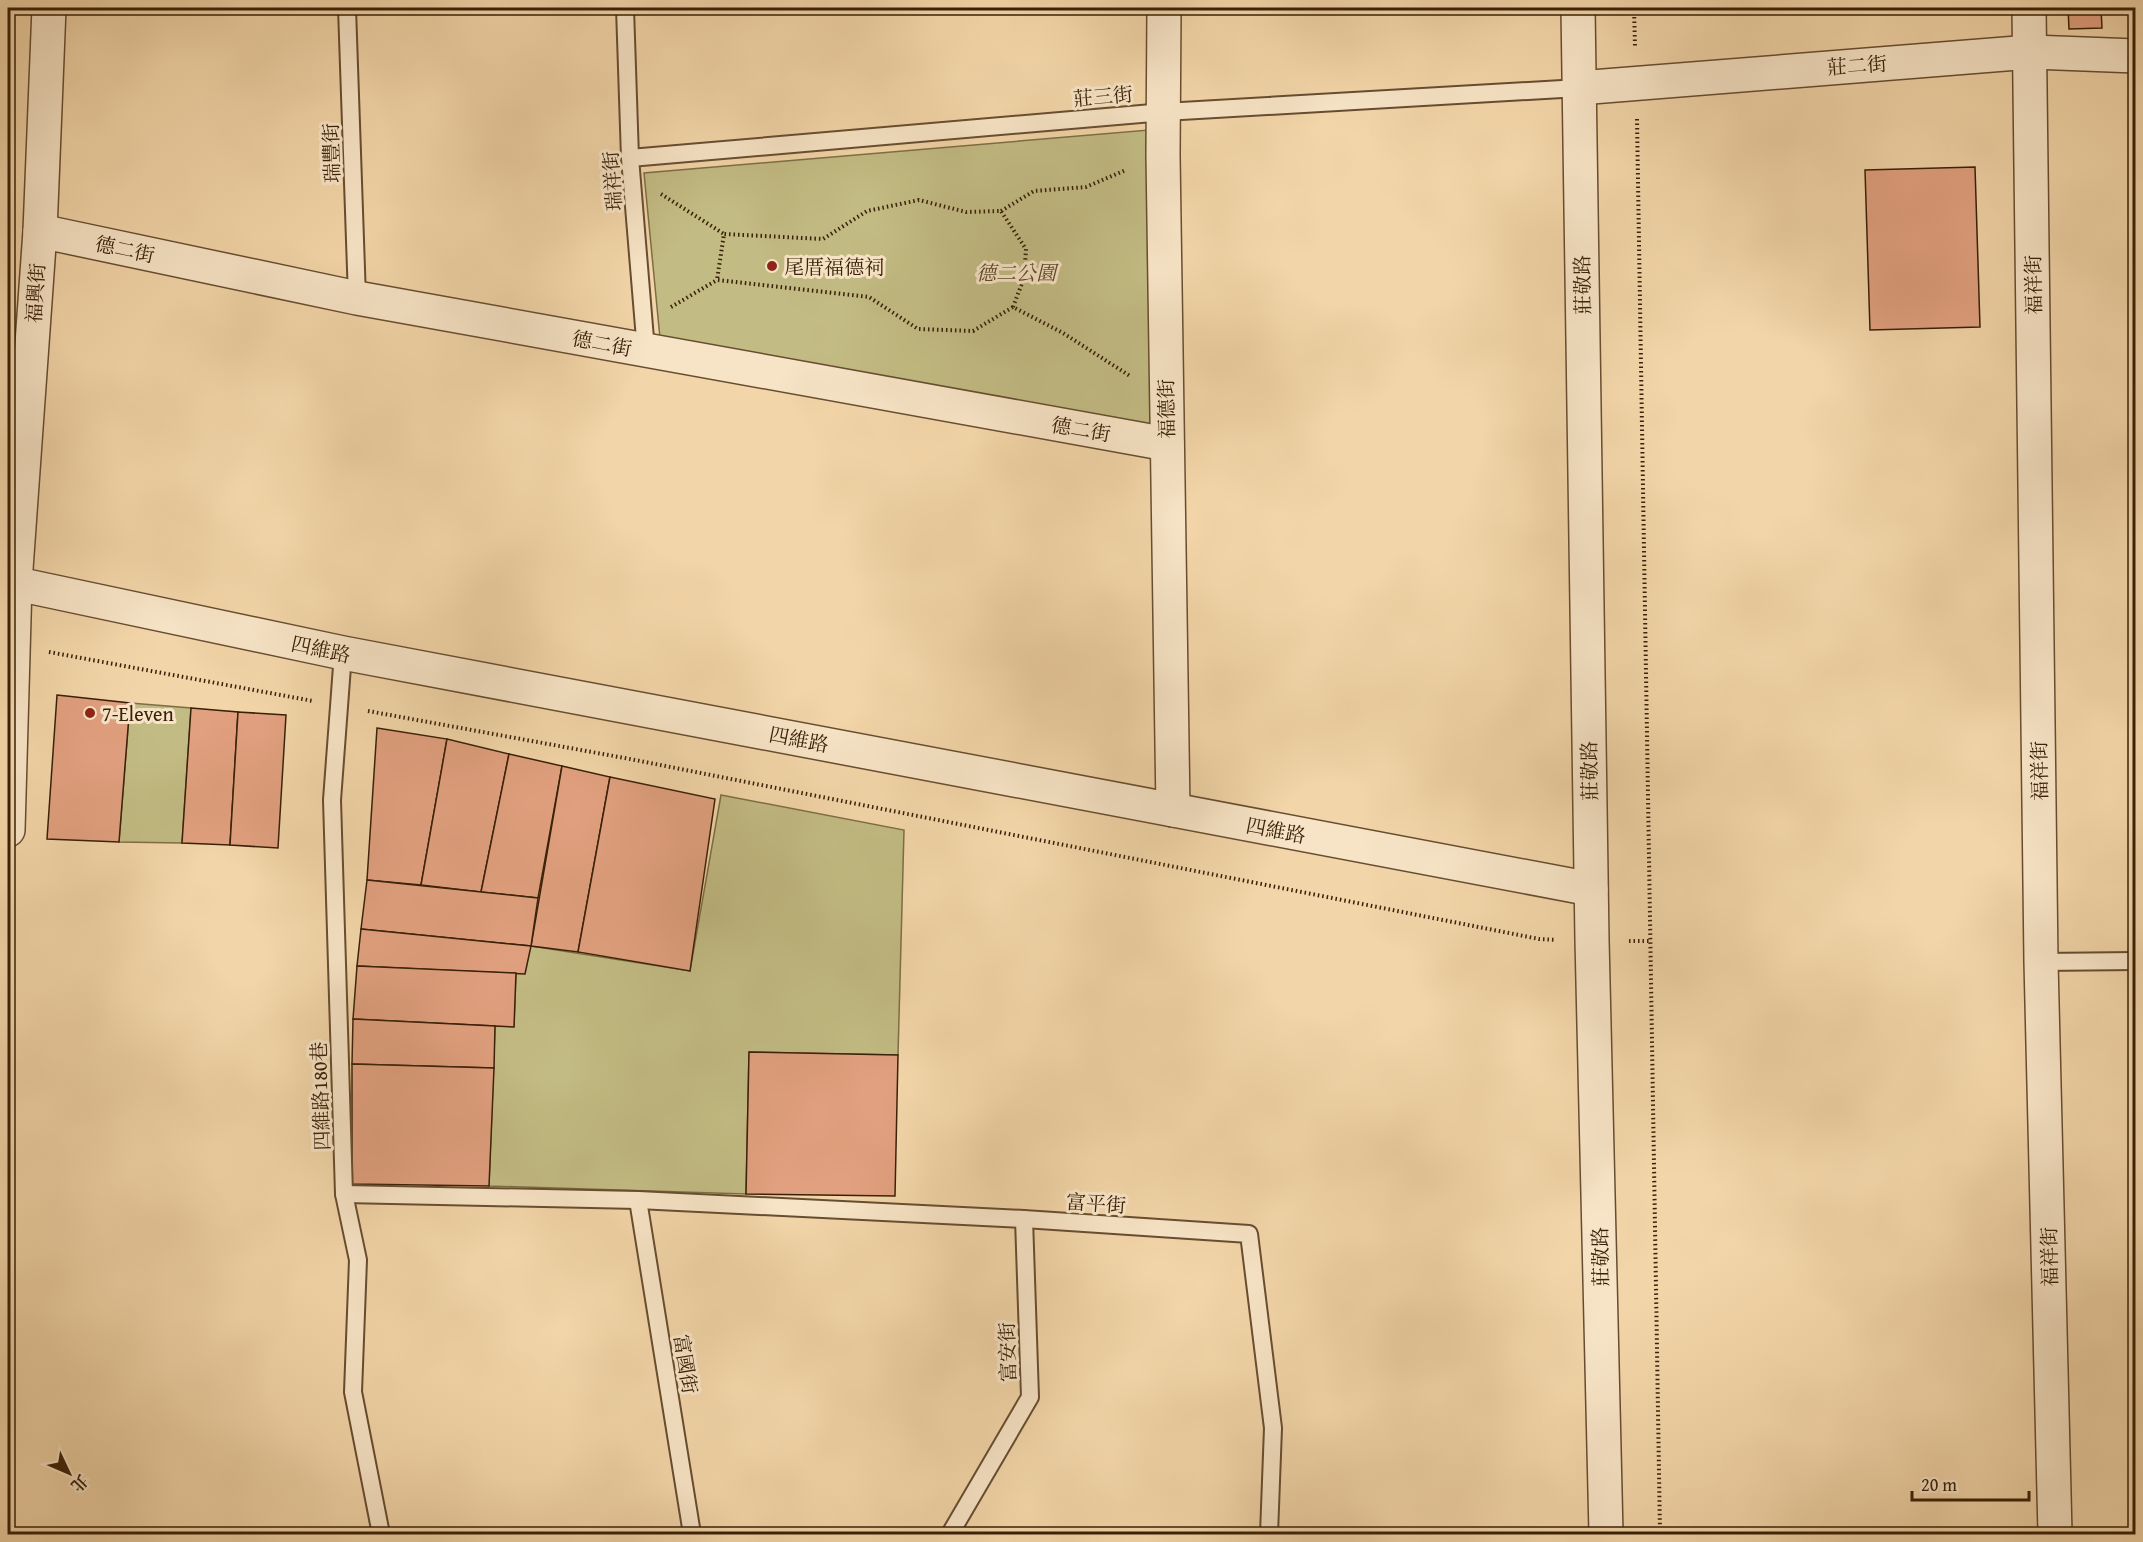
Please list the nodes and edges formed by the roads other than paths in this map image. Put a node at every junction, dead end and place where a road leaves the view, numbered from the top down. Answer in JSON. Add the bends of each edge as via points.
{"nodes":[{"id":1,"x":49,"y":8,"type":"edge"},
{"id":2,"x":347,"y":8,"type":"edge"},
{"id":3,"x":625,"y":8,"type":"edge"},
{"id":4,"x":1164,"y":8,"type":"edge"},
{"id":5,"x":1578,"y":8,"type":"edge"},
{"id":6,"x":2029,"y":8,"type":"edge"},
{"id":7,"x":2030,"y":52,"type":"junction"},
{"id":8,"x":2136,"y":56,"type":"edge"},
{"id":9,"x":1579,"y":88,"type":"junction"},
{"id":10,"x":1164,"y":112,"type":"junction"},
{"id":11,"x":630,"y":158,"type":"junction"},
{"id":12,"x":40,"y":231,"type":"junction"},
{"id":13,"x":357,"y":298,"type":"junction"},
{"id":14,"x":645,"y":337,"type":"junction"},
{"id":15,"x":1167,"y":444,"type":"junction"},
{"id":16,"x":11,"y":582,"type":"edge"},
{"id":17,"x":343,"y":653,"type":"junction"},
{"id":18,"x":1173,"y":810,"type":"junction"},
{"id":19,"x":8,"y":830,"type":"edge"},
{"id":20,"x":1591,"y":889,"type":"junction"},
{"id":21,"x":2136,"y":961,"type":"edge"},
{"id":22,"x":2041,"y":962,"type":"junction"},
{"id":23,"x":344,"y":1194,"type":"junction"},
{"id":24,"x":638,"y":1200,"type":"junction"},
{"id":25,"x":1024,"y":1219,"type":"junction"},
{"id":26,"x":381,"y":1534,"type":"edge"},
{"id":27,"x":692,"y":1534,"type":"edge"},
{"id":28,"x":950,"y":1534,"type":"edge"},
{"id":29,"x":1269,"y":1534,"type":"edge"},
{"id":30,"x":1606,"y":1534,"type":"edge"},
{"id":31,"x":2055,"y":1534,"type":"edge"}],
"edges":[{"from":1,"to":12,"type":"street","name":"福興街"},
{"from":2,"to":13,"type":"lane","name":"瑞豐街"},
{"from":3,"to":11,"type":"lane","name":"瑞祥街"},
{"from":4,"to":10,"type":"street","name":"福德街"},
{"from":5,"to":9,"type":"street","name":"莊敬路"},
{"from":6,"to":7,"type":"street","name":"福祥街"},
{"from":7,"to":8,"type":"street","name":"莊二街"},
{"from":7,"to":9,"type":"street","name":"莊二街"},
{"from":7,"to":22,"type":"street","name":"福祥街"},
{"from":9,"to":10,"type":"lane","name":"莊三街"},
{"from":9,"to":20,"type":"street","name":"莊敬路"},
{"from":10,"to":11,"type":"lane","name":"莊三街"},
{"from":10,"to":15,"type":"street","name":"福德街"},
{"from":11,"to":14,"type":"lane","name":"瑞祥街"},
{"from":12,"to":13,"type":"street","name":"德二街"},
{"from":12,"to":16,"type":"street","name":"福興街"},
{"from":13,"to":14,"type":"street","name":"德二街"},
{"from":14,"to":15,"type":"street","name":"德二街"},
{"from":15,"to":18,"type":"street","name":"福德街"},
{"from":16,"to":17,"type":"street","name":"四維路"},
{"from":16,"to":19,"type":"street","name":"福興街"},
{"from":17,"to":18,"type":"street","name":"四維路"},
{"from":17,"to":23,"type":"lane","name":"四維路180巷","via":[[332,800]]},
{"from":18,"to":20,"type":"street","name":"四維路"},
{"from":20,"to":30,"type":"street","name":"莊敬路"},
{"from":21,"to":22,"type":"lane"},
{"from":22,"to":31,"type":"street","name":"福祥街"},
{"from":23,"to":24,"type":"lane","name":"富平街"},
{"from":23,"to":26,"type":"lane","name":"四維路180巷","via":[[358,1260],[353,1392]]},
{"from":24,"to":25,"type":"lane","name":"富平街"},
{"from":24,"to":27,"type":"lane","name":"富國街"},
{"from":25,"to":28,"type":"lane","name":"富安街","via":[[1030,1397]]},
{"from":25,"to":29,"type":"lane","name":"富平街","via":[[1249,1234],[1273,1428]]}]}
